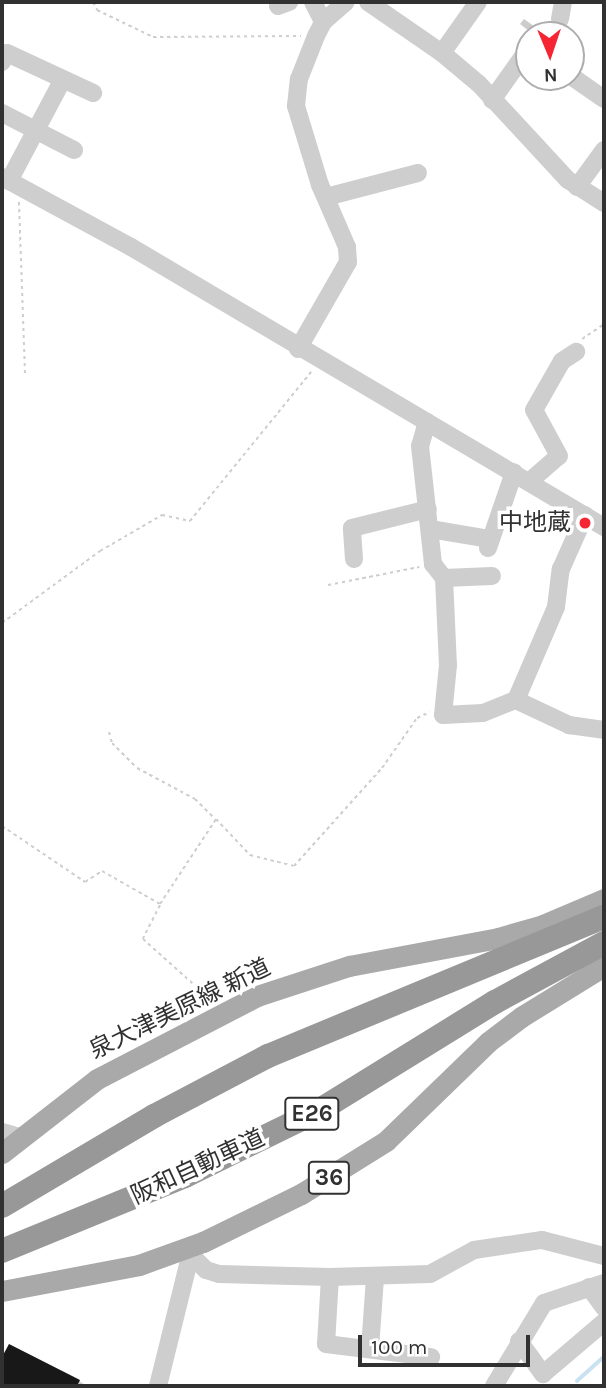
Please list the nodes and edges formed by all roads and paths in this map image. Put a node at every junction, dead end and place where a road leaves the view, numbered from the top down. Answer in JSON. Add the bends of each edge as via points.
{"nodes":[{"id":1,"x":93,"y":2,"type":"edge"},
{"id":2,"x":313,"y":2,"type":"edge"},
{"id":3,"x":346,"y":2,"type":"edge"},
{"id":4,"x":368,"y":2,"type":"edge"},
{"id":5,"x":478,"y":2,"type":"edge"},
{"id":6,"x":320,"y":29,"type":"junction"},
{"id":7,"x":442,"y":53,"type":"junction"},
{"id":8,"x":2,"y":62,"type":"edge"},
{"id":9,"x":515,"y":68,"type":"edge"},
{"id":10,"x":63,"y":79,"type":"junction"},
{"id":11,"x":585,"y":86,"type":"edge"},
{"id":12,"x":93,"y":93,"type":"dead end"},
{"id":13,"x":604,"y":99,"type":"edge"},
{"id":14,"x":492,"y":100,"type":"junction"},
{"id":15,"x":2,"y":113,"type":"edge"},
{"id":16,"x":36,"y":130,"type":"junction"},
{"id":17,"x":74,"y":149,"type":"dead end"},
{"id":18,"x":604,"y":150,"type":"edge"},
{"id":19,"x":418,"y":173,"type":"dead end"},
{"id":20,"x":11,"y":181,"type":"edge"},
{"id":21,"x":579,"y":189,"type":"junction"},
{"id":22,"x":326,"y":197,"type":"junction"},
{"id":23,"x":604,"y":203,"type":"edge"},
{"id":24,"x":298,"y":349,"type":"junction"},
{"id":25,"x":576,"y":352,"type":"dead end"},
{"id":26,"x":320,"y":362,"type":"junction"},
{"id":27,"x":25,"y":376,"type":"dead end"},
{"id":28,"x":427,"y":422,"type":"junction"},
{"id":29,"x":522,"y":477,"type":"junction"},
{"id":30,"x":428,"y":509,"type":"junction"},
{"id":31,"x":598,"y":520,"type":"edge"},
{"id":32,"x":430,"y":529,"type":"junction"},
{"id":33,"x":354,"y":559,"type":"dead end"},
{"id":34,"x":439,"y":571,"type":"junction"},
{"id":35,"x":492,"y":576,"type":"dead end"},
{"id":36,"x":328,"y":585,"type":"dead end"},
{"id":37,"x":2,"y":624,"type":"edge"},
{"id":38,"x":516,"y":700,"type":"junction"},
{"id":39,"x":443,"y":715,"type":"junction"},
{"id":40,"x":604,"y":730,"type":"edge"},
{"id":41,"x":108,"y":732,"type":"dead end"},
{"id":42,"x":216,"y":820,"type":"junction"},
{"id":43,"x":2,"y":826,"type":"edge"},
{"id":44,"x":604,"y":899,"type":"edge"},
{"id":45,"x":160,"y":904,"type":"junction"},
{"id":46,"x":604,"y":917,"type":"edge"},
{"id":47,"x":604,"y":943,"type":"edge"},
{"id":48,"x":604,"y":966,"type":"edge"},
{"id":49,"x":219,"y":1014,"type":"junction"},
{"id":50,"x":10,"y":1134,"type":"edge"},
{"id":51,"x":2,"y":1153,"type":"edge"},
{"id":52,"x":2,"y":1206,"type":"edge"},
{"id":53,"x":2,"y":1251,"type":"edge"},
{"id":54,"x":188,"y":1253,"type":"junction"},
{"id":55,"x":604,"y":1256,"type":"edge"},
{"id":56,"x":330,"y":1277,"type":"junction"},
{"id":57,"x":375,"y":1278,"type":"junction"},
{"id":58,"x":596,"y":1285,"type":"edge"},
{"id":59,"x":2,"y":1291,"type":"edge"},
{"id":60,"x":604,"y":1308,"type":"edge"},
{"id":61,"x":604,"y":1322,"type":"edge"},
{"id":62,"x":519,"y":1341,"type":"junction"},
{"id":63,"x":370,"y":1349,"type":"junction"},
{"id":64,"x":431,"y":1357,"type":"dead end"},
{"id":65,"x":158,"y":1386,"type":"edge"},
{"id":66,"x":494,"y":1386,"type":"edge"}],
"edges":[{"from":1,"to":6,"type":"path","via":[[97,10],[153,37]]},
{"from":2,"to":6,"type":"street"},
{"from":3,"to":6,"type":"street"},
{"from":4,"to":7,"type":"street"},
{"from":5,"to":7,"type":"street"},
{"from":6,"to":22,"type":"street","via":[[299,79],[296,106]]},
{"from":7,"to":14,"type":"street"},
{"from":8,"to":10,"type":"street","via":[[6,53]]},
{"from":9,"to":14,"type":"street"},
{"from":10,"to":12,"type":"street"},
{"from":10,"to":16,"type":"street"},
{"from":11,"to":13,"type":"street"},
{"from":14,"to":21,"type":"street"},
{"from":15,"to":16,"type":"street"},
{"from":16,"to":17,"type":"street"},
{"from":16,"to":20,"type":"street"},
{"from":18,"to":21,"type":"street"},
{"from":19,"to":22,"type":"street"},
{"from":20,"to":24,"type":"street"},
{"from":20,"to":27,"type":"path","via":[[18,210]]},
{"from":21,"to":23,"type":"street"},
{"from":22,"to":24,"type":"street","via":[[347,247],[348,262]]},
{"from":24,"to":26,"type":"street"},
{"from":25,"to":29,"type":"street","via":[[562,361],[534,410],[559,456]]},
{"from":26,"to":28,"type":"street"},
{"from":26,"to":37,"type":"path","via":[[190,521],[162,514],[100,551]]},
{"from":28,"to":29,"type":"street"},
{"from":28,"to":30,"type":"street","via":[[420,446]]},
{"from":29,"to":31,"type":"street"},
{"from":29,"to":32,"type":"street","via":[[489,543]]},
{"from":30,"to":32,"type":"street"},
{"from":30,"to":33,"type":"street","via":[[352,527]]},
{"from":31,"to":38,"type":"street","via":[[561,569],[556,607]]},
{"from":32,"to":34,"type":"street"},
{"from":34,"to":35,"type":"street"},
{"from":34,"to":36,"type":"path"},
{"from":34,"to":39,"type":"street","via":[[448,665]]},
{"from":38,"to":39,"type":"street","via":[[483,713]]},
{"from":38,"to":40,"type":"street","via":[[569,725]]},
{"from":39,"to":42,"type":"path","via":[[428,712],[417,718],[382,768],[294,866],[250,855]]},
{"from":41,"to":42,"type":"path","via":[[112,743],[137,768],[195,799]]},
{"from":42,"to":45,"type":"path"},
{"from":43,"to":45,"type":"path","via":[[85,882],[102,871]]},
{"from":44,"to":49,"type":"main road","name":"泉大津美原線 新道","via":[[498,938],[390,956],[310,977]]},
{"from":45,"to":49,"type":"path","via":[[144,939],[207,994]]},
{"from":46,"to":52,"type":"highway","via":[[268,1056],[154,1116]]},
{"from":47,"to":53,"type":"highway","name":"阪和自動車道","number":"E26","via":[[495,1002],[320,1110],[185,1176]]},
{"from":48,"to":54,"type":"main road","number":"36","via":[[571,983],[488,1042],[417,1114],[343,1171]]},
{"from":49,"to":50,"type":"main road","name":"泉大津美原線 新道","via":[[97,1079]]},
{"from":50,"to":51,"type":"main road","name":"泉大津美原線 新道"},
{"from":54,"to":56,"type":"street","via":[[219,1274]]},
{"from":54,"to":59,"type":"main road","number":"36"},
{"from":54,"to":65,"type":"street"},
{"from":55,"to":57,"type":"street","via":[[542,1240],[474,1250],[430,1274]]},
{"from":56,"to":57,"type":"street"},
{"from":56,"to":63,"type":"street","via":[[326,1344]]},
{"from":57,"to":63,"type":"street"},
{"from":58,"to":60,"type":"street"},
{"from":58,"to":62,"type":"street","via":[[544,1303]]},
{"from":61,"to":62,"type":"street","via":[[543,1374]]},
{"from":62,"to":66,"type":"street"},
{"from":63,"to":64,"type":"street"}]}
